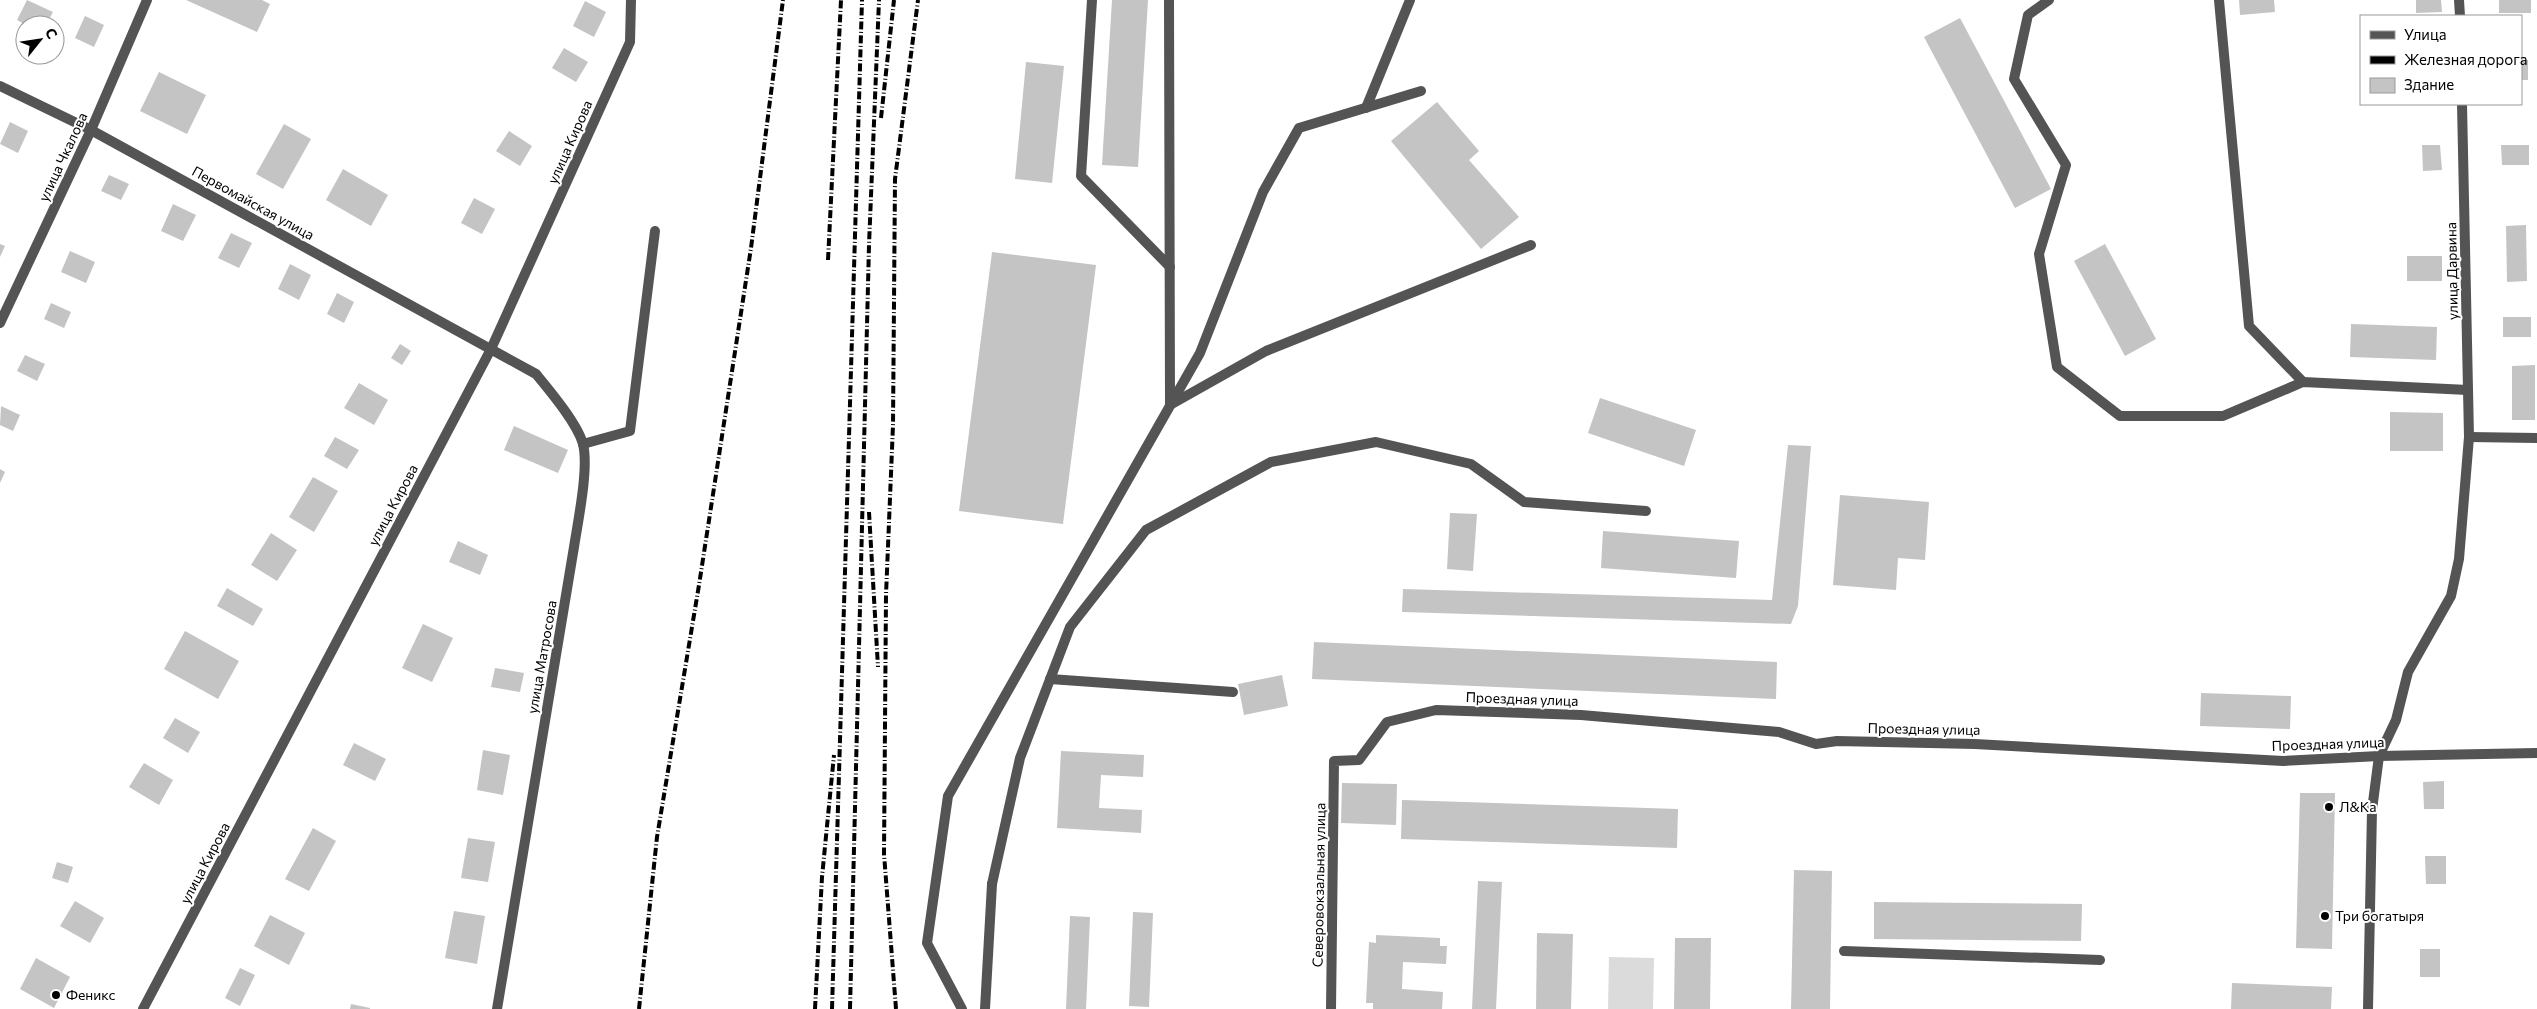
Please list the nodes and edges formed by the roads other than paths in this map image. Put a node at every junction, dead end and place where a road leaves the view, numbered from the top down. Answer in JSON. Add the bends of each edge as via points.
{"nodes":[{"id":1,"x":148,"y":0,"type":"edge"},
{"id":2,"x":631,"y":0,"type":"edge"},
{"id":3,"x":1092,"y":0,"type":"edge"},
{"id":4,"x":1169,"y":0,"type":"edge"},
{"id":5,"x":1410,"y":0,"type":"edge"},
{"id":6,"x":2049,"y":0,"type":"edge"},
{"id":7,"x":2219,"y":0,"type":"edge"},
{"id":8,"x":2460,"y":0,"type":"edge"},
{"id":9,"x":2460,"y":15,"type":"edge"},
{"id":10,"x":0,"y":86,"type":"edge"},
{"id":11,"x":1421,"y":91,"type":"dead end"},
{"id":12,"x":2462,"y":105,"type":"edge"},
{"id":13,"x":1366,"y":108,"type":"junction"},
{"id":14,"x":92,"y":130,"type":"junction"},
{"id":15,"x":655,"y":231,"type":"dead end"},
{"id":16,"x":1530,"y":245,"type":"dead end"},
{"id":17,"x":1170,"y":267,"type":"junction"},
{"id":18,"x":0,"y":323,"type":"edge"},
{"id":19,"x":491,"y":348,"type":"junction"},
{"id":20,"x":2303,"y":382,"type":"junction"},
{"id":21,"x":2468,"y":390,"type":"junction"},
{"id":22,"x":1170,"y":406,"type":"junction"},
{"id":23,"x":2469,"y":437,"type":"junction"},
{"id":24,"x":2537,"y":438,"type":"edge"},
{"id":25,"x":583,"y":444,"type":"junction"},
{"id":26,"x":1646,"y":510,"type":"dead end"},
{"id":27,"x":1050,"y":679,"type":"junction"},
{"id":28,"x":1233,"y":692,"type":"dead end"},
{"id":29,"x":2537,"y":753,"type":"edge"},
{"id":30,"x":2379,"y":756,"type":"junction"},
{"id":31,"x":1334,"y":761,"type":"joint"},
{"id":32,"x":1844,"y":951,"type":"dead end"},
{"id":33,"x":2100,"y":960,"type":"dead end"},
{"id":34,"x":143,"y":1009,"type":"edge"},
{"id":35,"x":497,"y":1009,"type":"edge"},
{"id":36,"x":962,"y":1009,"type":"edge"},
{"id":37,"x":984,"y":1009,"type":"edge"},
{"id":38,"x":1331,"y":1009,"type":"edge"},
{"id":39,"x":2368,"y":1009,"type":"edge"}],
"edges":[{"from":1,"to":14,"type":"street","name":"улица Чкалова"},
{"from":2,"to":19,"type":"street","name":"улица Кирова","via":[[630,42]]},
{"from":3,"to":17,"type":"street","via":[[1081,176]]},
{"from":4,"to":17,"type":"street"},
{"from":5,"to":13,"type":"street"},
{"from":6,"to":20,"type":"street","via":[[2028,15],[2014,79],[2066,165],[2038,254],[2057,367],[2120,416],[2223,416]]},
{"from":7,"to":20,"type":"street","via":[[2249,326]]},
{"from":8,"to":9,"type":"street"},
{"from":10,"to":14,"type":"street","name":"Первомайская улица"},
{"from":11,"to":13,"type":"street"},
{"from":12,"to":21,"type":"street","name":"улица Дарвина"},
{"from":13,"to":22,"type":"street","via":[[1299,128],[1263,192],[1200,354]]},
{"from":14,"to":18,"type":"street","name":"улица Чкалова"},
{"from":14,"to":19,"type":"street","name":"Первомайская улица"},
{"from":15,"to":25,"type":"street","via":[[630,431]]},
{"from":16,"to":22,"type":"street","via":[[1266,351]]},
{"from":17,"to":22,"type":"street"},
{"from":19,"to":25,"type":"street","name":"улица Матросова","via":[[536,374],[562,406]]},
{"from":19,"to":34,"type":"street","name":"улица Кирова"},
{"from":20,"to":21,"type":"street"},
{"from":21,"to":23,"type":"street","name":"улица Дарвина"},
{"from":22,"to":36,"type":"street","via":[[948,796],[927,943]]},
{"from":23,"to":24,"type":"street"},
{"from":23,"to":30,"type":"street","name":"улица Дарвина","via":[[2459,559],[2451,596],[2408,672],[2396,720]]},
{"from":25,"to":35,"type":"street","name":"улица Матросова","via":[[583,483],[574,547]]},
{"from":26,"to":27,"type":"street","via":[[1524,502],[1471,464],[1376,442],[1271,462],[1146,530],[1070,627]]},
{"from":27,"to":28,"type":"street"},
{"from":27,"to":37,"type":"street","via":[[1020,758],[992,884]]},
{"from":29,"to":30,"type":"street","name":"Проездная улица"},
{"from":30,"to":31,"type":"street","name":"Проездная улица","via":[[2283,762],[1975,744],[1837,741],[1816,744],[1780,732],[1581,715],[1436,710],[1387,722],[1360,760]]},
{"from":30,"to":39,"type":"street","name":"улица Дарвина","via":[[2372,810]]},
{"from":31,"to":38,"type":"street","name":"Северовокзальная улица"},
{"from":32,"to":33,"type":"street"}]}
